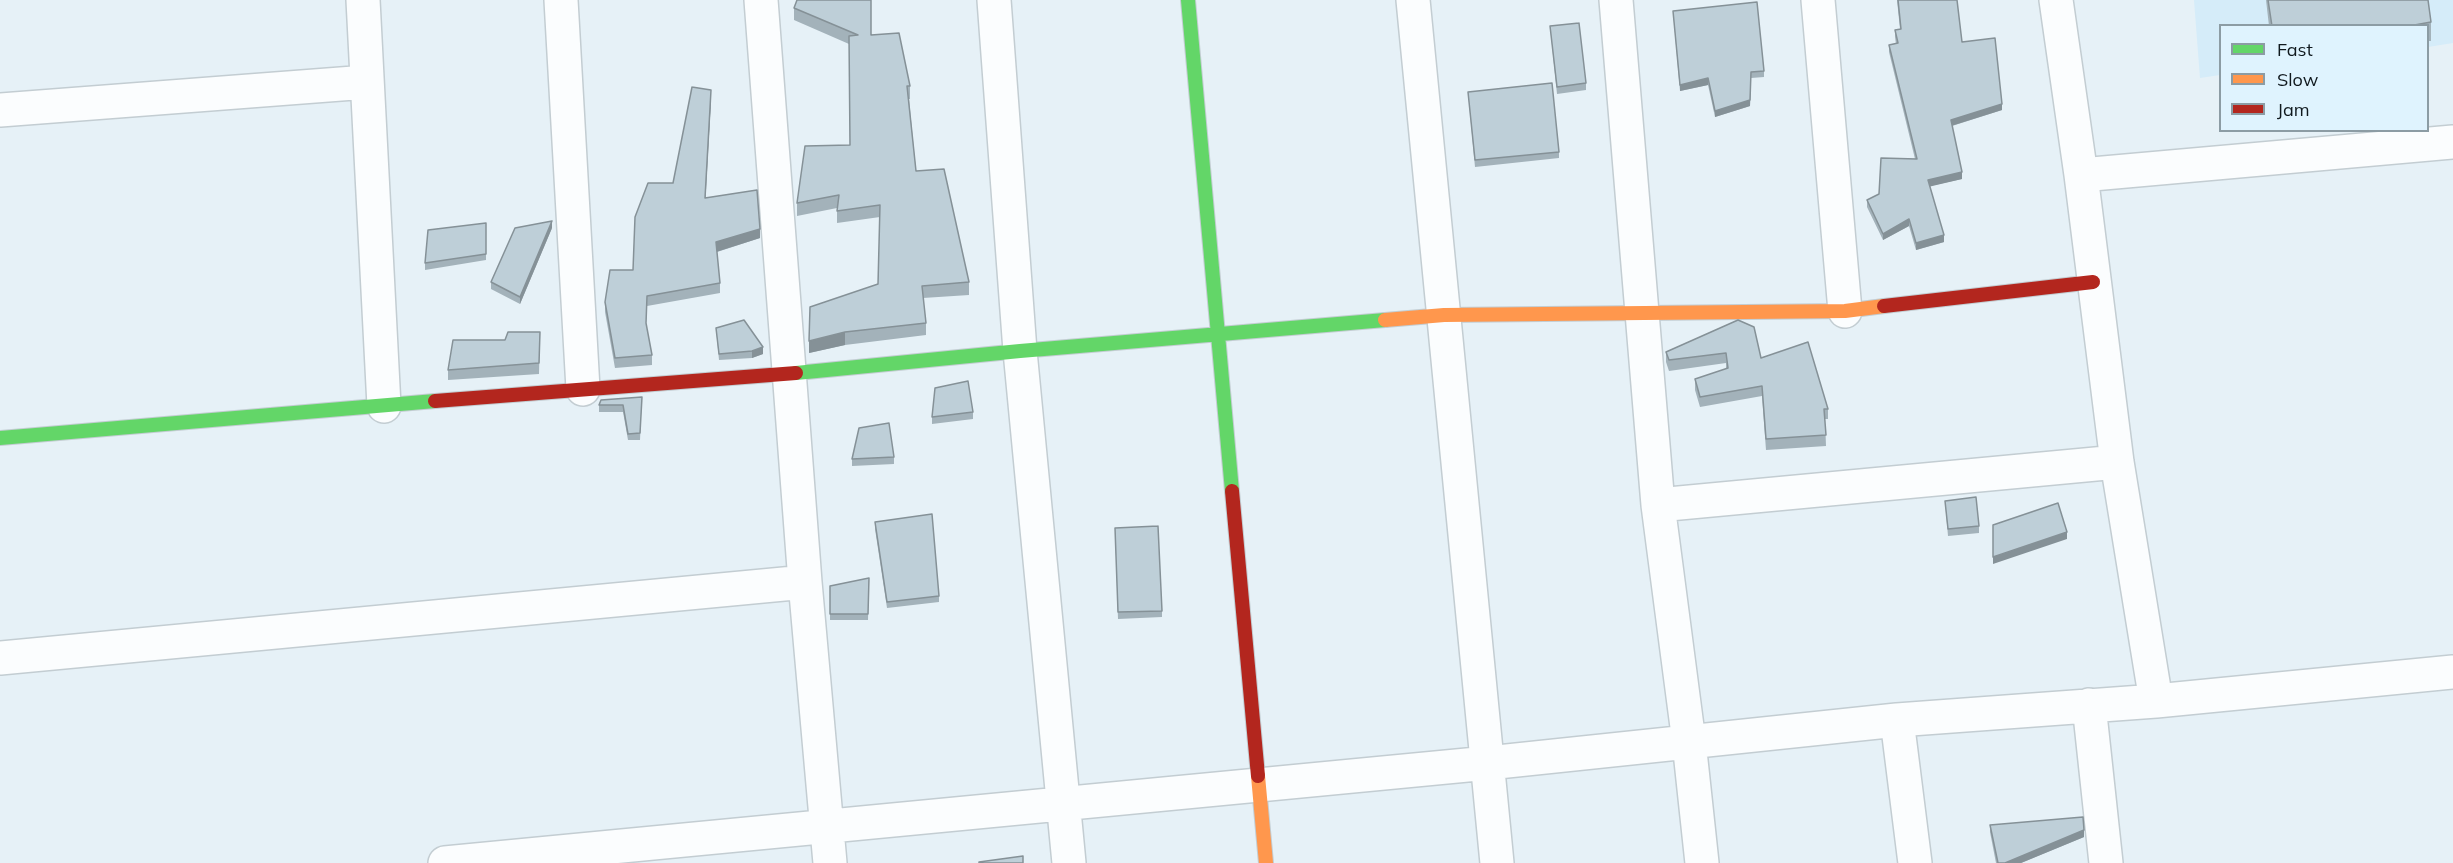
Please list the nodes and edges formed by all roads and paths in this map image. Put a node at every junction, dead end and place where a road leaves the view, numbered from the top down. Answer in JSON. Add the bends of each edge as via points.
{"nodes":[{"id":1,"x":363,"y":0,"type":"edge"},
{"id":2,"x":561,"y":0,"type":"edge"},
{"id":3,"x":761,"y":0,"type":"edge"},
{"id":4,"x":994,"y":0,"type":"edge"},
{"id":5,"x":1188,"y":0,"type":"edge"},
{"id":6,"x":1413,"y":0,"type":"edge"},
{"id":7,"x":1616,"y":0,"type":"edge"},
{"id":8,"x":1818,"y":0,"type":"edge"},
{"id":9,"x":2056,"y":0,"type":"edge"},
{"id":10,"x":367,"y":82,"type":"junction"},
{"id":11,"x":0,"y":110,"type":"edge"},
{"id":12,"x":2453,"y":142,"type":"edge"},
{"id":13,"x":2081,"y":175,"type":"junction"},
{"id":14,"x":2093,"y":282,"type":"junction"},
{"id":15,"x":1845,"y":311,"type":"junction"},
{"id":16,"x":1641,"y":312,"type":"junction"},
{"id":17,"x":1444,"y":315,"type":"junction"},
{"id":18,"x":1218,"y":334,"type":"junction"},
{"id":19,"x":1020,"y":351,"type":"junction"},
{"id":20,"x":789,"y":374,"type":"junction"},
{"id":21,"x":583,"y":388,"type":"junction"},
{"id":22,"x":384,"y":406,"type":"junction"},
{"id":23,"x":0,"y":438,"type":"edge"},
{"id":24,"x":2117,"y":462,"type":"junction"},
{"id":25,"x":1658,"y":505,"type":"junction"},
{"id":26,"x":805,"y":582,"type":"junction"},
{"id":27,"x":0,"y":658,"type":"edge"},
{"id":28,"x":2453,"y":672,"type":"edge"},
{"id":29,"x":2156,"y":701,"type":"junction"},
{"id":30,"x":2089,"y":705,"type":"junction"},
{"id":31,"x":1897,"y":720,"type":"junction"},
{"id":32,"x":1689,"y":742,"type":"junction"},
{"id":33,"x":1488,"y":764,"type":"junction"},
{"id":34,"x":1258,"y":786,"type":"junction"},
{"id":35,"x":1063,"y":804,"type":"junction"},
{"id":36,"x":825,"y":826,"type":"junction"},
{"id":37,"x":630,"y":854,"type":"edge"},
{"id":38,"x":445,"y":863,"type":"edge"},
{"id":39,"x":830,"y":863,"type":"edge"},
{"id":40,"x":1069,"y":863,"type":"edge"},
{"id":41,"x":1266,"y":863,"type":"edge"},
{"id":42,"x":1497,"y":863,"type":"edge"},
{"id":43,"x":1702,"y":863,"type":"edge"},
{"id":44,"x":1915,"y":863,"type":"edge"},
{"id":45,"x":2106,"y":863,"type":"edge"}],
"edges":[{"from":1,"to":10,"type":"street"},
{"from":2,"to":21,"type":"street"},
{"from":3,"to":20,"type":"street"},
{"from":4,"to":19,"type":"street"},
{"from":5,"to":18,"type":"street"},
{"from":6,"to":17,"type":"street"},
{"from":7,"to":16,"type":"street"},
{"from":8,"to":15,"type":"street"},
{"from":9,"to":13,"type":"street"},
{"from":10,"to":11,"type":"street"},
{"from":10,"to":22,"type":"street"},
{"from":12,"to":13,"type":"street"},
{"from":13,"to":14,"type":"street"},
{"from":14,"to":15,"type":"street"},
{"from":14,"to":24,"type":"street"},
{"from":15,"to":16,"type":"street"},
{"from":16,"to":17,"type":"street"},
{"from":16,"to":25,"type":"street"},
{"from":17,"to":18,"type":"street"},
{"from":17,"to":33,"type":"street"},
{"from":18,"to":19,"type":"street"},
{"from":18,"to":34,"type":"street"},
{"from":19,"to":20,"type":"street"},
{"from":19,"to":35,"type":"street"},
{"from":20,"to":21,"type":"street"},
{"from":20,"to":26,"type":"street"},
{"from":21,"to":22,"type":"street"},
{"from":22,"to":23,"type":"street"},
{"from":24,"to":25,"type":"street"},
{"from":24,"to":29,"type":"street"},
{"from":25,"to":32,"type":"street"},
{"from":26,"to":27,"type":"street"},
{"from":26,"to":36,"type":"street"},
{"from":28,"to":29,"type":"street"},
{"from":29,"to":30,"type":"street"},
{"from":30,"to":31,"type":"street"},
{"from":30,"to":45,"type":"street"},
{"from":31,"to":32,"type":"street"},
{"from":31,"to":44,"type":"street"},
{"from":32,"to":33,"type":"street"},
{"from":32,"to":43,"type":"street"},
{"from":33,"to":34,"type":"street"},
{"from":33,"to":42,"type":"street"},
{"from":34,"to":35,"type":"street"},
{"from":34,"to":41,"type":"street"},
{"from":35,"to":36,"type":"street"},
{"from":35,"to":40,"type":"street"},
{"from":36,"to":37,"type":"street"},
{"from":36,"to":39,"type":"street"},
{"from":37,"to":38,"type":"street"}]}
